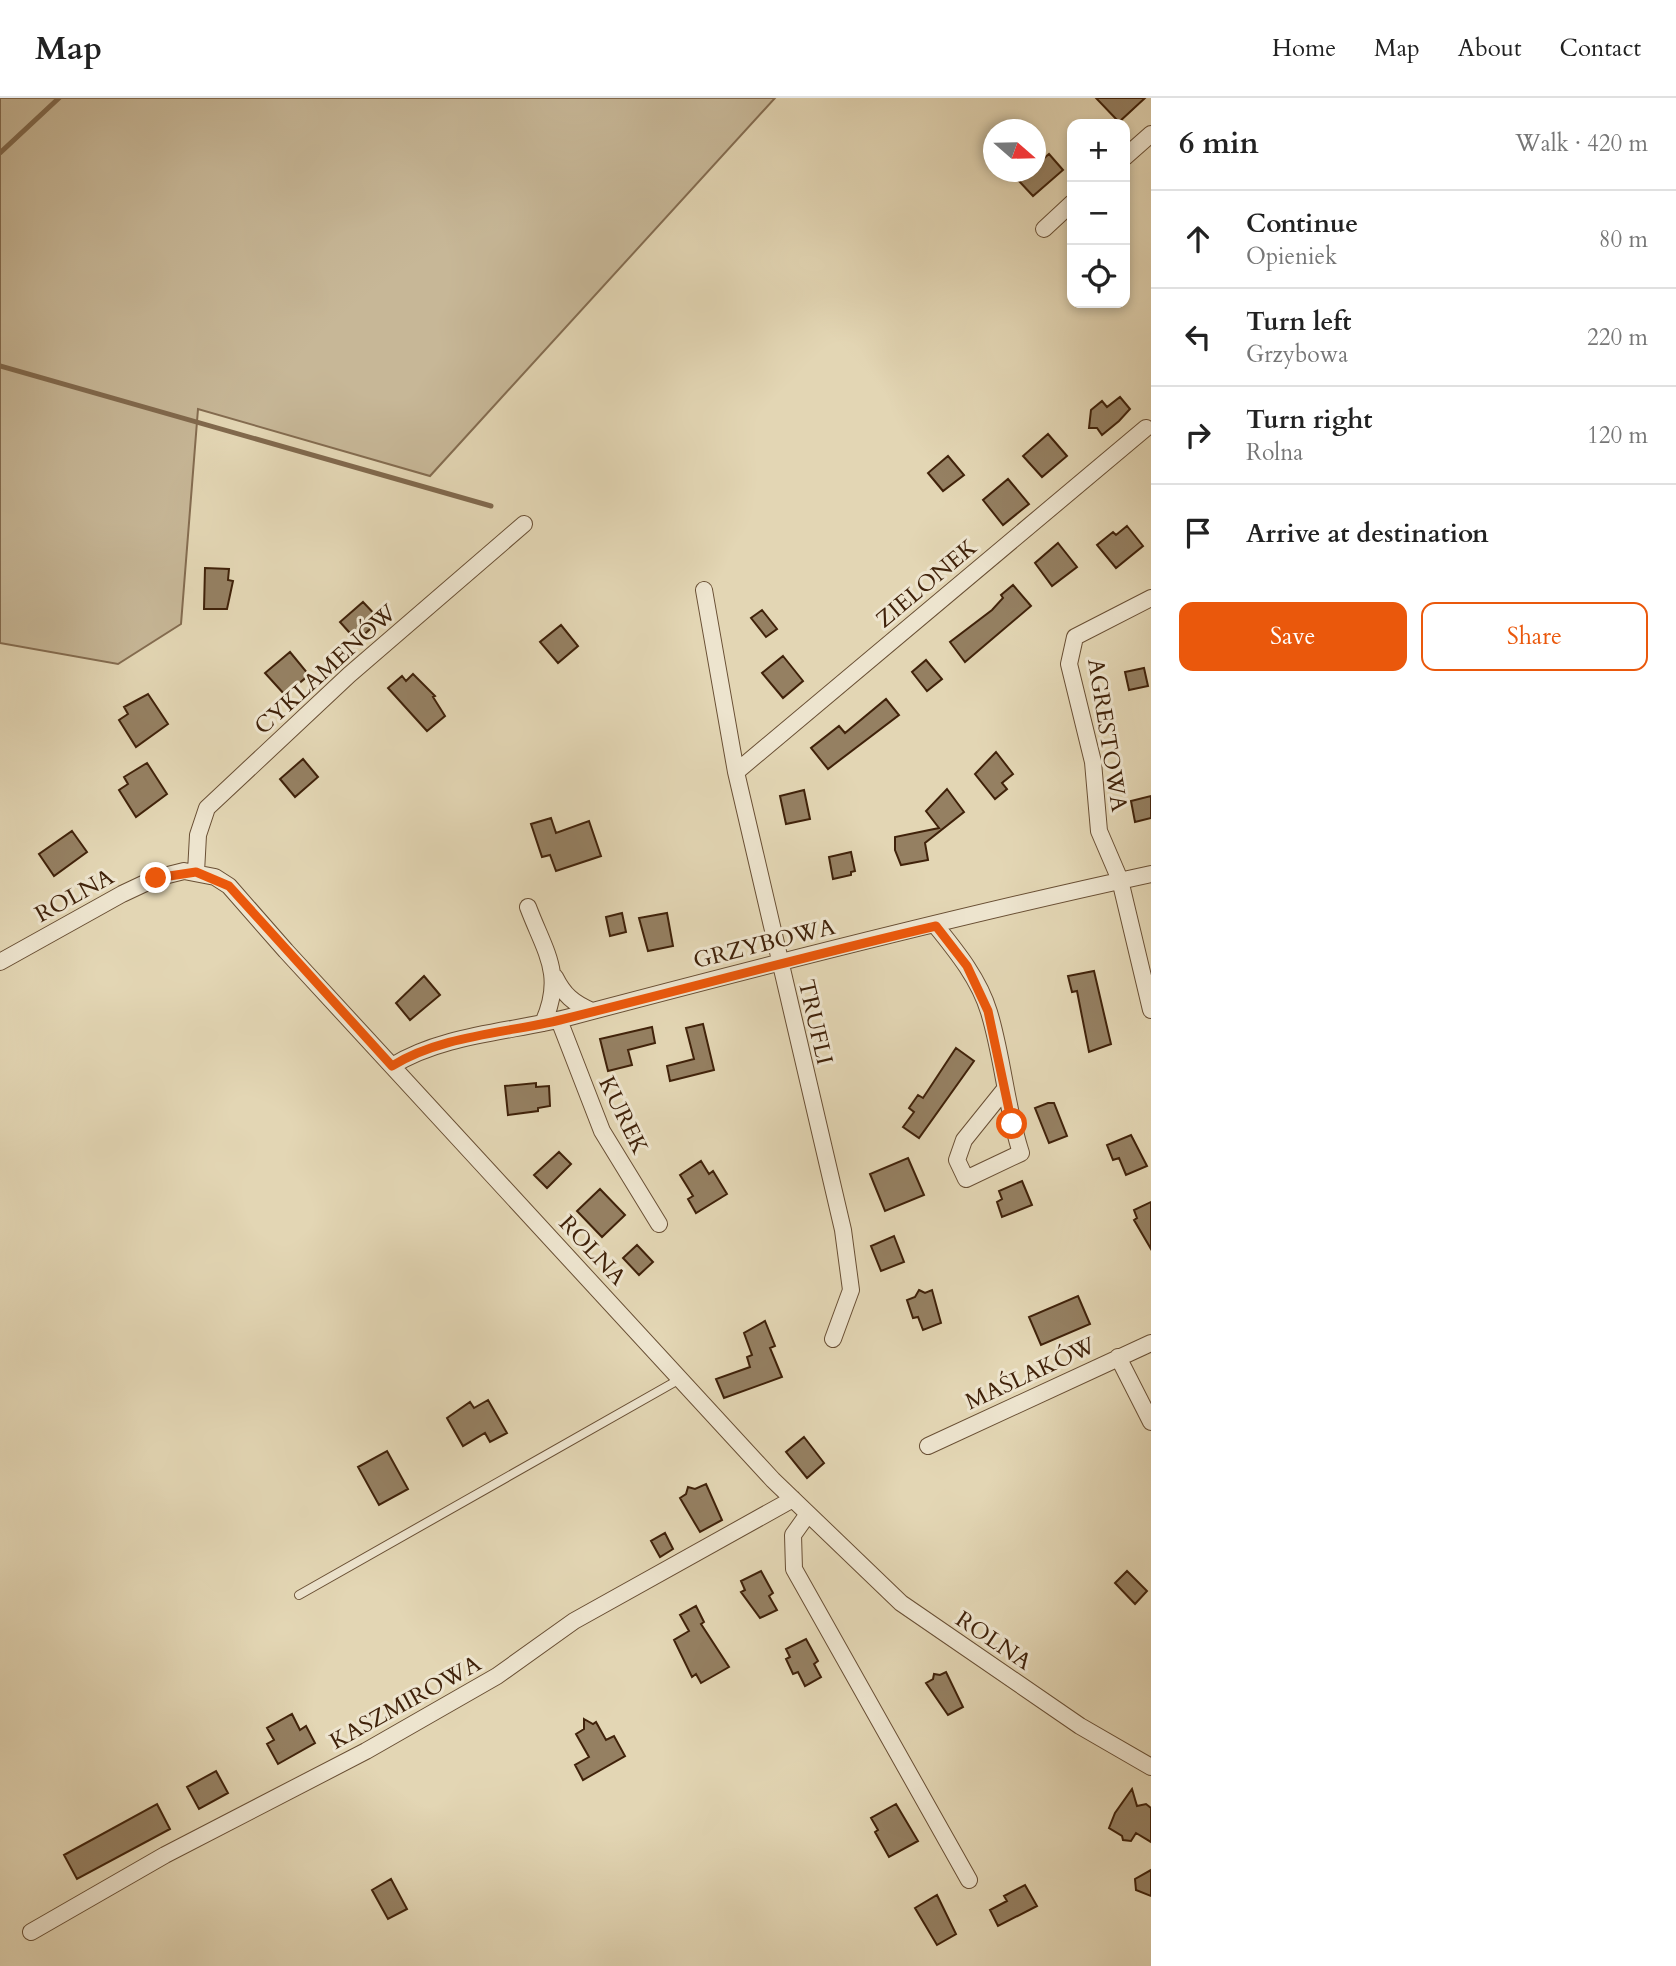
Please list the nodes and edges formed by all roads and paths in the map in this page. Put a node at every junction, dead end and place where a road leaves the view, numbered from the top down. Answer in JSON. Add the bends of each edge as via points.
{"nodes":[{"id":1,"x":1151,"y":134,"type":"edge"},
{"id":2,"x":1130,"y":153,"type":"edge"},
{"id":3,"x":1067,"y":208,"type":"edge"},
{"id":4,"x":1044,"y":229,"type":"dead end"},
{"id":5,"x":1146,"y":428,"type":"dead end"},
{"id":6,"x":524,"y":524,"type":"dead end"},
{"id":7,"x":704,"y":590,"type":"dead end"},
{"id":8,"x":1151,"y":598,"type":"edge"},
{"id":9,"x":736,"y":772,"type":"junction"},
{"id":10,"x":196,"y":872,"type":"junction"},
{"id":11,"x":1151,"y":874,"type":"edge"},
{"id":12,"x":1119,"y":880,"type":"junction"},
{"id":13,"x":528,"y":906,"type":"dead end"},
{"id":14,"x":936,"y":926,"type":"junction"},
{"id":15,"x":2,"y":959,"type":"edge"},
{"id":16,"x":779,"y":962,"type":"junction"},
{"id":17,"x":555,"y":977,"type":"junction"},
{"id":18,"x":1151,"y":1010,"type":"edge"},
{"id":19,"x":592,"y":1011,"type":"junction"},
{"id":20,"x":551,"y":1021,"type":"junction"},
{"id":21,"x":392,"y":1066,"type":"junction"},
{"id":22,"x":1004,"y":1089,"type":"junction"},
{"id":23,"x":659,"y":1224,"type":"dead end"},
{"id":24,"x":833,"y":1339,"type":"dead end"},
{"id":25,"x":1151,"y":1343,"type":"edge"},
{"id":26,"x":1118,"y":1357,"type":"junction"},
{"id":27,"x":680,"y":1379,"type":"junction"},
{"id":28,"x":1151,"y":1422,"type":"edge"},
{"id":29,"x":928,"y":1446,"type":"dead end"},
{"id":30,"x":793,"y":1499,"type":"junction"},
{"id":31,"x":808,"y":1514,"type":"junction"},
{"id":32,"x":299,"y":1595,"type":"dead end"},
{"id":33,"x":1151,"y":1767,"type":"edge"},
{"id":34,"x":969,"y":1880,"type":"dead end"},
{"id":35,"x":31,"y":1932,"type":"dead end"}],
"edges":[{"from":1,"to":2,"type":"street"},
{"from":3,"to":4,"type":"street"},
{"from":5,"to":9,"type":"street","name":"ZIELONEK"},
{"from":6,"to":10,"type":"street","name":"CYKLAMENÓW","via":[[349,675],[207,808],[198,835]]},
{"from":7,"to":9,"type":"street","name":"TRUFLI"},
{"from":8,"to":12,"type":"street","name":"AGRESTOWA","via":[[1075,637],[1069,664],[1093,762],[1099,831]]},
{"from":9,"to":16,"type":"street","name":"TRUFLI"},
{"from":10,"to":15,"type":"street","name":"ROLNA","via":[[156,878]]},
{"from":10,"to":21,"type":"street","name":"ROLNA","via":[[215,877],[240,895]]},
{"from":11,"to":12,"type":"street","name":"GRZYBOWA"},
{"from":12,"to":14,"type":"street","name":"GRZYBOWA"},
{"from":12,"to":18,"type":"street"},
{"from":13,"to":17,"type":"street"},
{"from":14,"to":16,"type":"street","name":"GRZYBOWA"},
{"from":14,"to":22,"type":"street","via":[[967,966],[988,1011]]},
{"from":16,"to":19,"type":"street","name":"GRZYBOWA"},
{"from":16,"to":24,"type":"street","name":"TRUFLI","via":[[843,1230],[851,1290]]},
{"from":17,"to":19,"type":"street","via":[[563,993]]},
{"from":17,"to":20,"type":"street"},
{"from":19,"to":20,"type":"street","name":"GRZYBOWA"},
{"from":20,"to":21,"type":"street","name":"GRZYBOWA","via":[[414,1052]]},
{"from":20,"to":23,"type":"street","name":"KUREK","via":[[602,1131]]},
{"from":21,"to":27,"type":"street","name":"ROLNA"},
{"from":22,"to":22,"type":"street","via":[[1021,1153],[966,1179],[957,1160],[964,1140]]},
{"from":25,"to":26,"type":"street","name":"MAŚLAKÓW"},
{"from":26,"to":28,"type":"street"},
{"from":26,"to":29,"type":"street","name":"MAŚLAKÓW"},
{"from":27,"to":30,"type":"street","name":"ROLNA"},
{"from":27,"to":32,"type":"lane"},
{"from":30,"to":31,"type":"street","name":"ROLNA"},
{"from":30,"to":35,"type":"street","name":"KASZMIROWA","via":[[574,1621],[497,1676],[402,1731],[165,1855]]},
{"from":31,"to":33,"type":"street","name":"ROLNA","via":[[901,1603],[1070,1719]]},
{"from":31,"to":34,"type":"street","via":[[793,1535],[794,1569]]}]}
